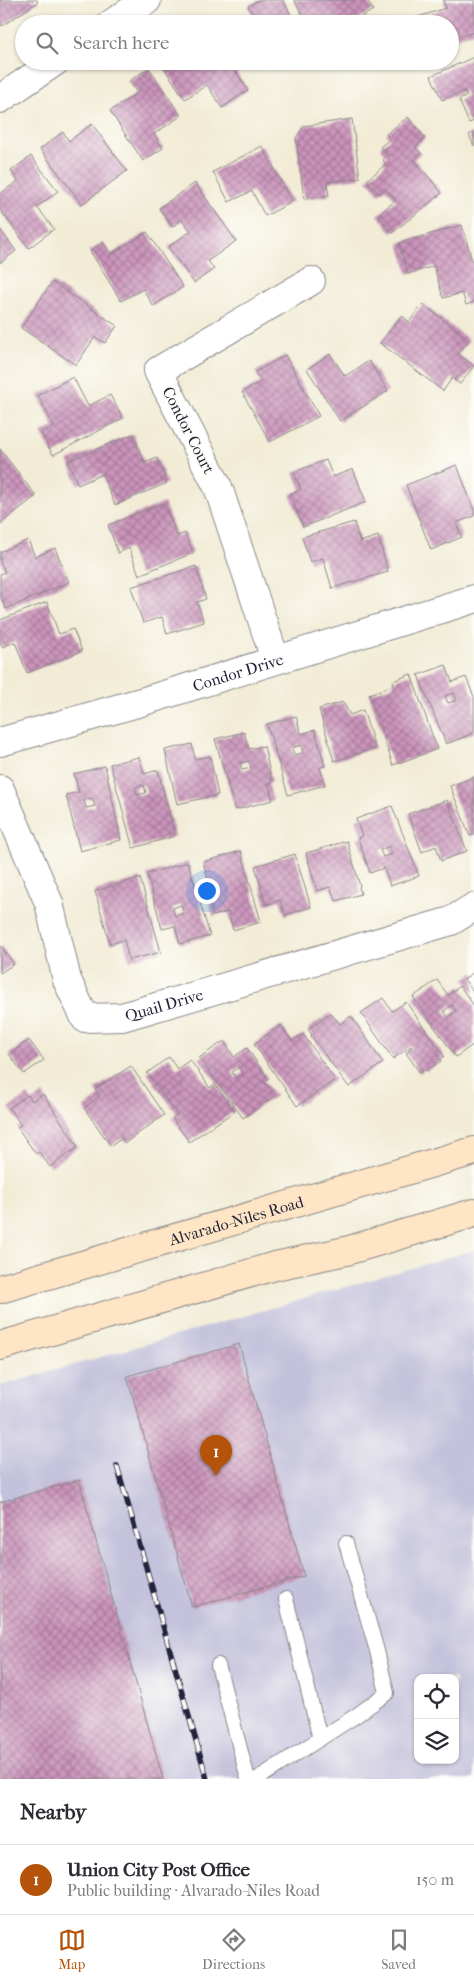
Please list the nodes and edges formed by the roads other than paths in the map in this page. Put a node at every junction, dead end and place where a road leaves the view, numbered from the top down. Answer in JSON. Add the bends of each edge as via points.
{"nodes":[{"id":1,"x":147,"y":0,"type":"edge"},
{"id":2,"x":125,"y":15,"type":"edge"},
{"id":3,"x":43,"y":70,"type":"edge"},
{"id":4,"x":0,"y":99,"type":"edge"},
{"id":5,"x":311,"y":281,"type":"dead end"},
{"id":6,"x":474,"y":599,"type":"edge"},
{"id":7,"x":275,"y":659,"type":"junction"},
{"id":8,"x":0,"y":742,"type":"edge"},
{"id":9,"x":0,"y":789,"type":"edge"},
{"id":10,"x":474,"y":907,"type":"edge"},
{"id":11,"x":474,"y":1151,"type":"edge"},
{"id":12,"x":474,"y":1213,"type":"edge"},
{"id":13,"x":0,"y":1289,"type":"edge"},
{"id":14,"x":0,"y":1346,"type":"edge"},
{"id":15,"x":346,"y":1543,"type":"dead end"},
{"id":16,"x":286,"y":1600,"type":"dead end"},
{"id":17,"x":218,"y":1664,"type":"dead end"},
{"id":18,"x":320,"y":1739,"type":"junction"},
{"id":19,"x":248,"y":1779,"type":"edge"},
{"id":20,"x":257,"y":1779,"type":"edge"}],
"edges":[{"from":1,"to":2,"type":"street"},
{"from":3,"to":4,"type":"street"},
{"from":5,"to":7,"type":"street","name":"Condor Court","via":[[158,371],[218,487]]},
{"from":6,"to":7,"type":"street","name":"Condor Drive"},
{"from":7,"to":8,"type":"street","name":"Condor Drive"},
{"from":9,"to":10,"type":"street","name":"Quail Drive","via":[[49,903],[67,980],[85,1018],[122,1017],[451,920]]},
{"from":11,"to":13,"type":"main road","name":"Alvarado-Niles Road"},
{"from":12,"to":14,"type":"main road","via":[[346,1251],[275,1266]]},
{"from":15,"to":18,"type":"lane","via":[[387,1693]]},
{"from":16,"to":18,"type":"lane"},
{"from":17,"to":19,"type":"lane"},
{"from":18,"to":20,"type":"lane"}]}
